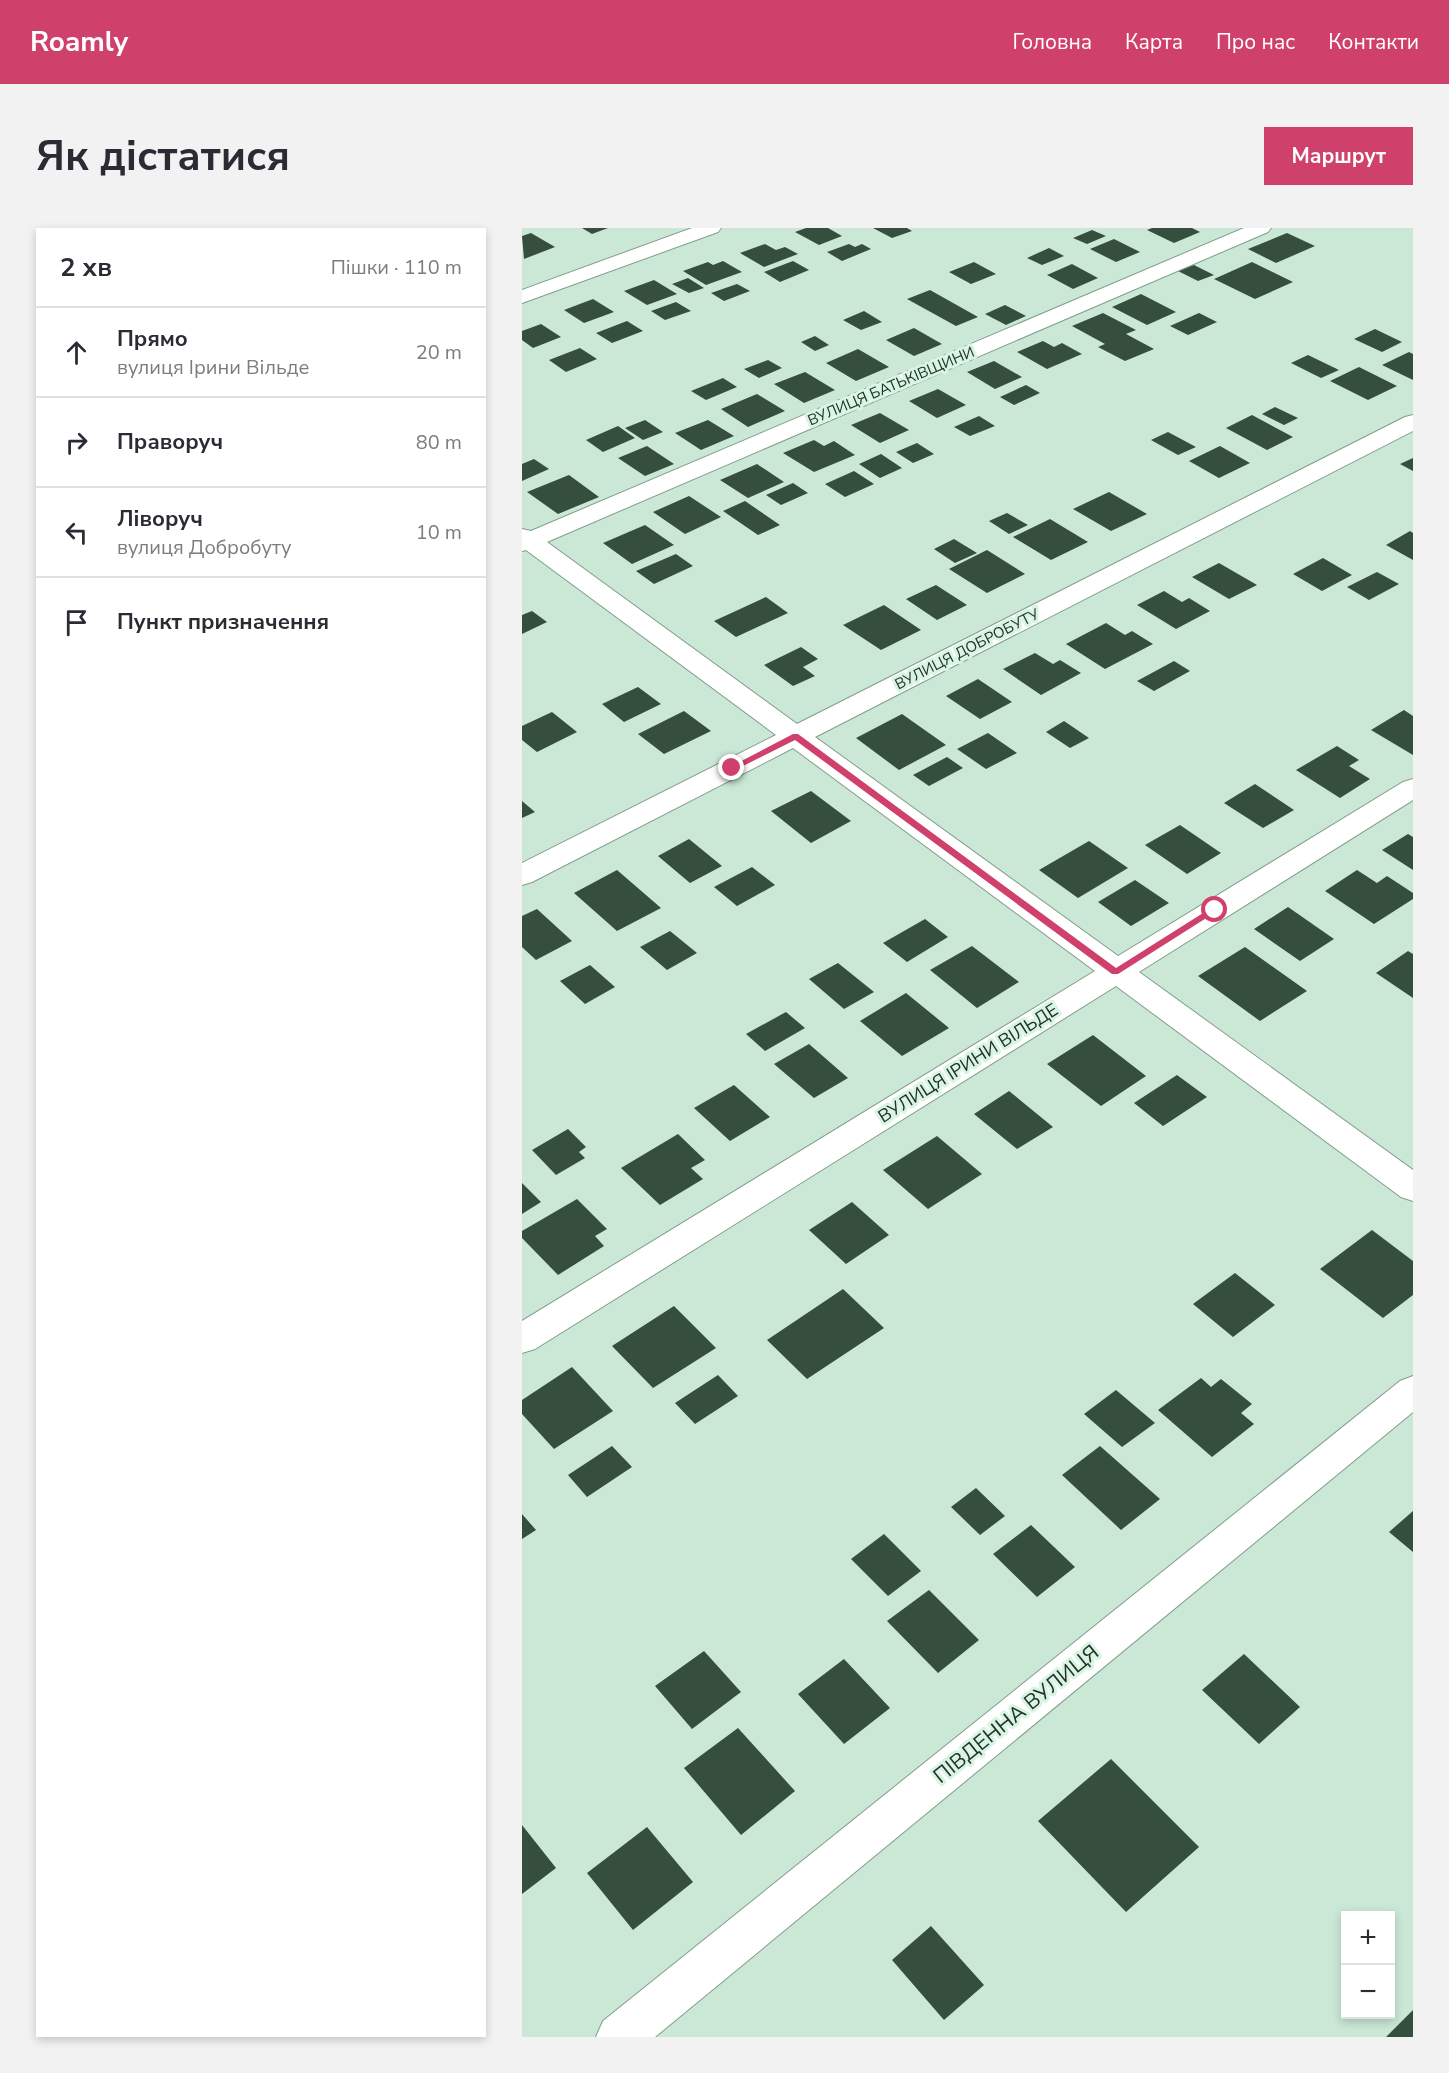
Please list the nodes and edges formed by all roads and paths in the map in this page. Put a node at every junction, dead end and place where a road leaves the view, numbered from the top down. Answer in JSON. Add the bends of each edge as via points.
{"nodes":[{"id":1,"x":711,"y":228,"type":"edge"},
{"id":2,"x":1261,"y":228,"type":"edge"},
{"id":3,"x":522,"y":297,"type":"edge"},
{"id":4,"x":1413,"y":422,"type":"edge"},
{"id":5,"x":524,"y":540,"type":"edge"},
{"id":6,"x":796,"y":736,"type":"junction"},
{"id":7,"x":1413,"y":788,"type":"edge"},
{"id":8,"x":522,"y":875,"type":"edge"},
{"id":9,"x":1115,"y":972,"type":"junction"},
{"id":10,"x":1413,"y":1188,"type":"edge"},
{"id":11,"x":522,"y":1339,"type":"edge"},
{"id":12,"x":1413,"y":1391,"type":"edge"},
{"id":13,"x":619,"y":2037,"type":"edge"}],
"edges":[{"from":1,"to":3,"type":"street"},
{"from":2,"to":5,"type":"street","name":"ВУЛИЦЯ БАТЬКІВЩИНИ"},
{"from":4,"to":6,"type":"street","name":"ВУЛИЦЯ ДОБРОБУТУ"},
{"from":5,"to":6,"type":"street"},
{"from":6,"to":8,"type":"street","name":"ВУЛИЦЯ ДОБРОБУТУ"},
{"from":6,"to":9,"type":"street"},
{"from":7,"to":9,"type":"street","name":"ВУЛИЦЯ ІРИНИ ВІЛЬДЕ"},
{"from":9,"to":10,"type":"street"},
{"from":9,"to":11,"type":"street","name":"ВУЛИЦЯ ІРИНИ ВІЛЬДЕ"},
{"from":12,"to":13,"type":"street","name":"ПІВДЕННА ВУЛИЦЯ"}]}
